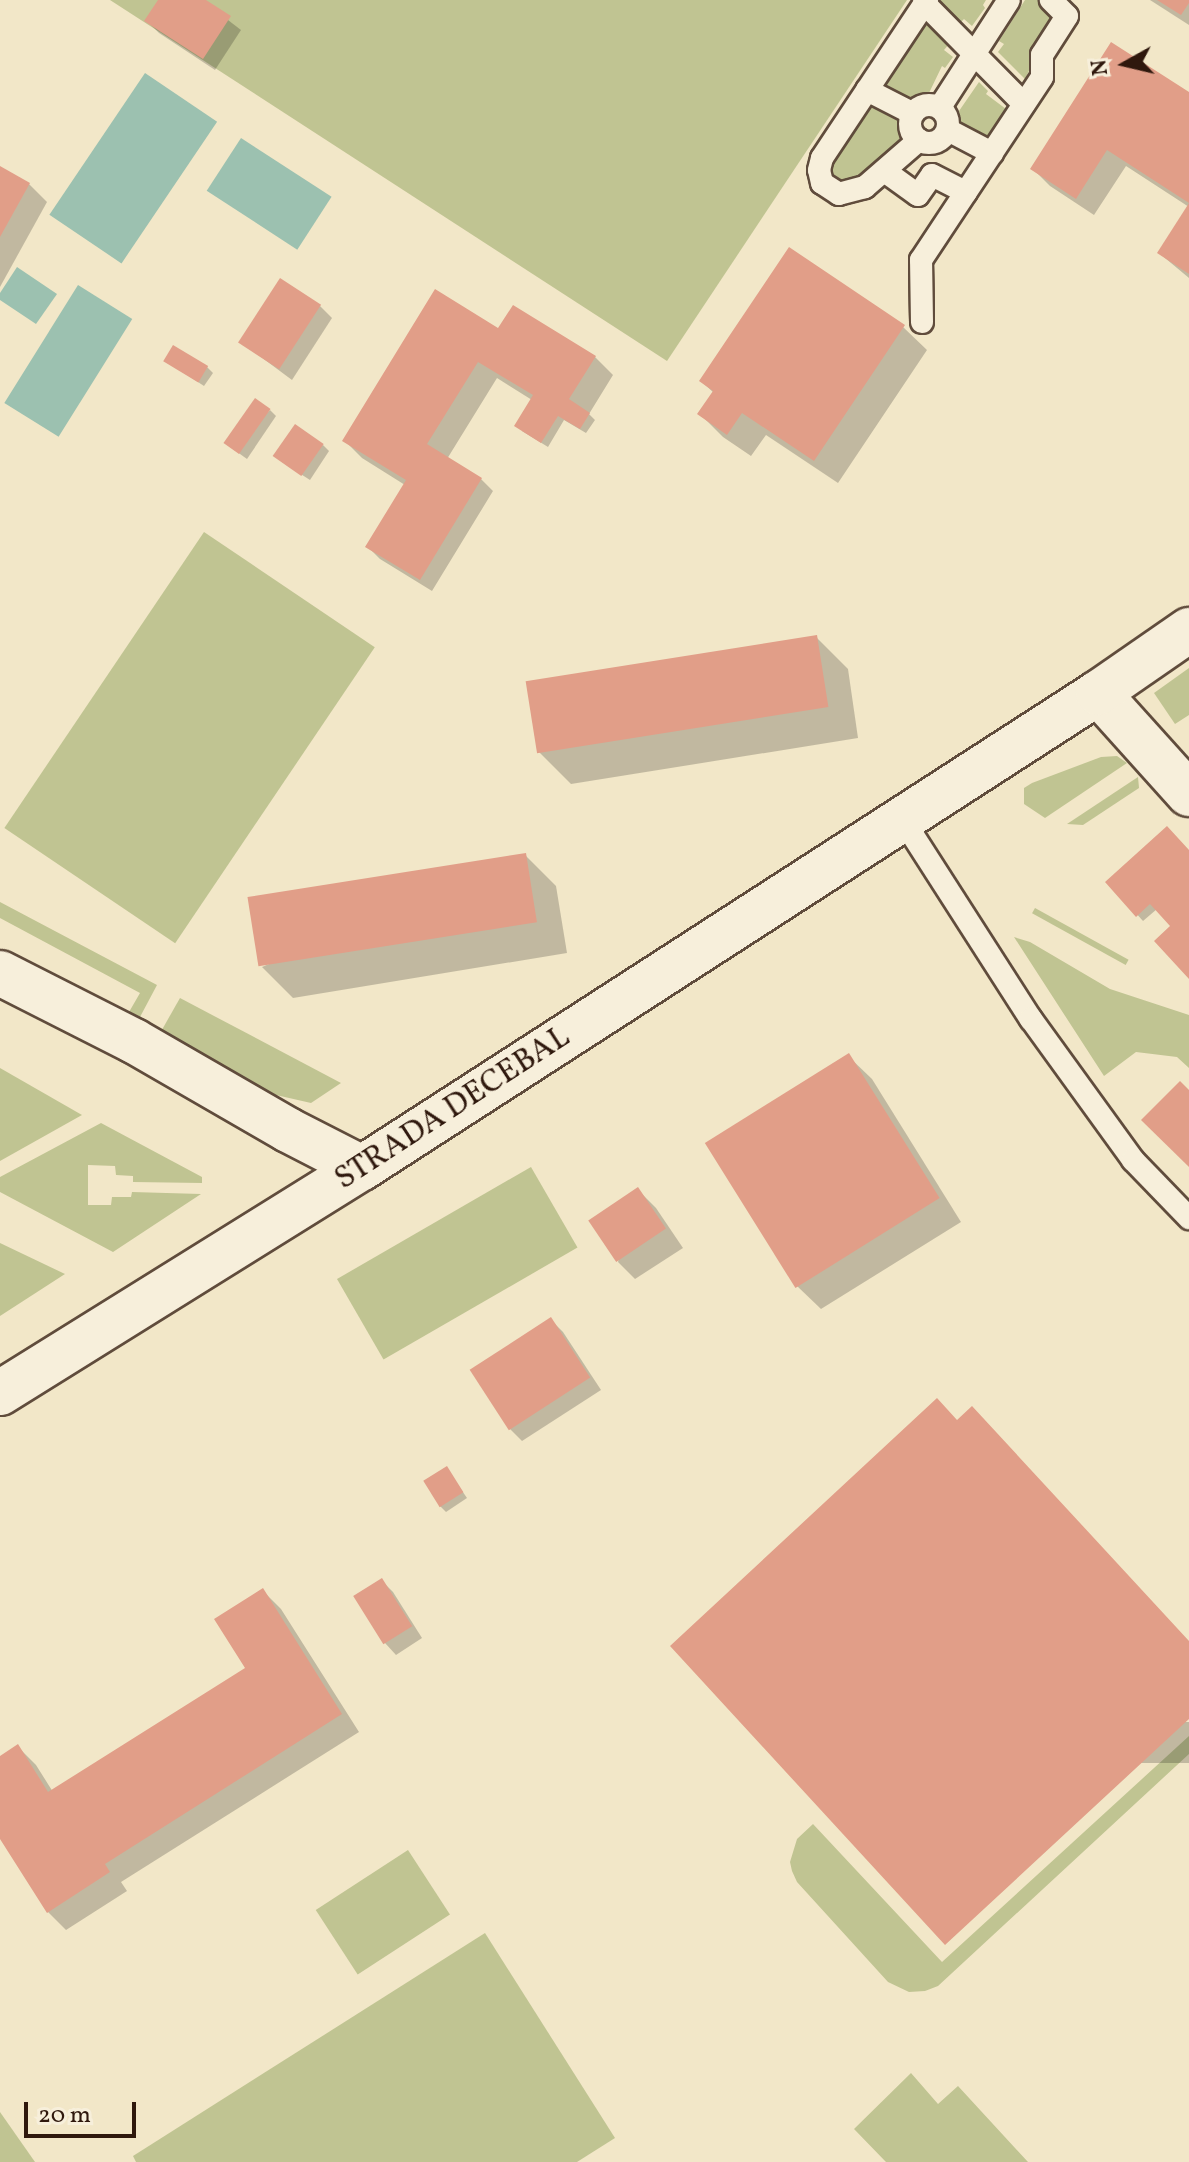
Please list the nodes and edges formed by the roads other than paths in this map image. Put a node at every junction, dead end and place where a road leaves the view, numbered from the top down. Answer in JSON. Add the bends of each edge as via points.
{"nodes":[{"id":1,"x":1009,"y":0,"type":"edge"},
{"id":2,"x":1051,"y":0,"type":"edge"},
{"id":3,"x":926,"y":2,"type":"edge"},
{"id":4,"x":975,"y":54,"type":"junction"},
{"id":5,"x":867,"y":90,"type":"junction"},
{"id":6,"x":1024,"y":104,"type":"junction"},
{"id":7,"x":940,"y":107,"type":"junction"},
{"id":8,"x":912,"y":113,"type":"junction"},
{"id":9,"x":948,"y":130,"type":"junction"},
{"id":10,"x":919,"y":140,"type":"junction"},
{"id":11,"x":992,"y":153,"type":"junction"},
{"id":12,"x":886,"y":172,"type":"junction"},
{"id":13,"x":966,"y":192,"type":"junction"},
{"id":14,"x":922,"y":322,"type":"dead end"},
{"id":15,"x":1189,"y":630,"type":"edge"},
{"id":16,"x":1098,"y":693,"type":"junction"},
{"id":17,"x":1189,"y":794,"type":"edge"},
{"id":18,"x":903,"y":820,"type":"junction"},
{"id":19,"x":0,"y":973,"type":"edge"},
{"id":20,"x":362,"y":1168,"type":"junction"},
{"id":21,"x":1189,"y":1218,"type":"edge"},
{"id":22,"x":0,"y":1393,"type":"edge"}],
"edges":[{"from":1,"to":4,"type":"lane"},
{"from":2,"to":6,"type":"lane","via":[[1067,16],[1042,55],[1042,77]]},
{"from":3,"to":4,"type":"lane"},
{"from":3,"to":5,"type":"lane"},
{"from":4,"to":6,"type":"lane"},
{"from":4,"to":7,"type":"lane"},
{"from":5,"to":8,"type":"lane"},
{"from":5,"to":12,"type":"lane","via":[[822,158],[822,183],[839,194],[865,187]]},
{"from":6,"to":11,"type":"lane"},
{"from":7,"to":8,"type":"lane","via":[[925,105]]},
{"from":7,"to":9,"type":"lane"},
{"from":8,"to":10,"type":"lane","via":[[910,128]]},
{"from":9,"to":10,"type":"lane","via":[[936,142]]},
{"from":9,"to":11,"type":"lane"},
{"from":10,"to":12,"type":"lane"},
{"from":11,"to":13,"type":"lane"},
{"from":12,"to":13,"type":"lane","via":[[918,195],[932,175]]},
{"from":13,"to":14,"type":"lane","via":[[921,260]]},
{"from":15,"to":16,"type":"main road","name":"STRADA DECEBAL"},
{"from":16,"to":17,"type":"main road"},
{"from":16,"to":18,"type":"main road","name":"STRADA DECEBAL"},
{"from":18,"to":20,"type":"main road","name":"STRADA DECEBAL"},
{"from":18,"to":21,"type":"lane","via":[[1133,1160]]},
{"from":19,"to":20,"type":"main road"},
{"from":20,"to":22,"type":"main road","name":"STRADA DECEBAL"}]}
